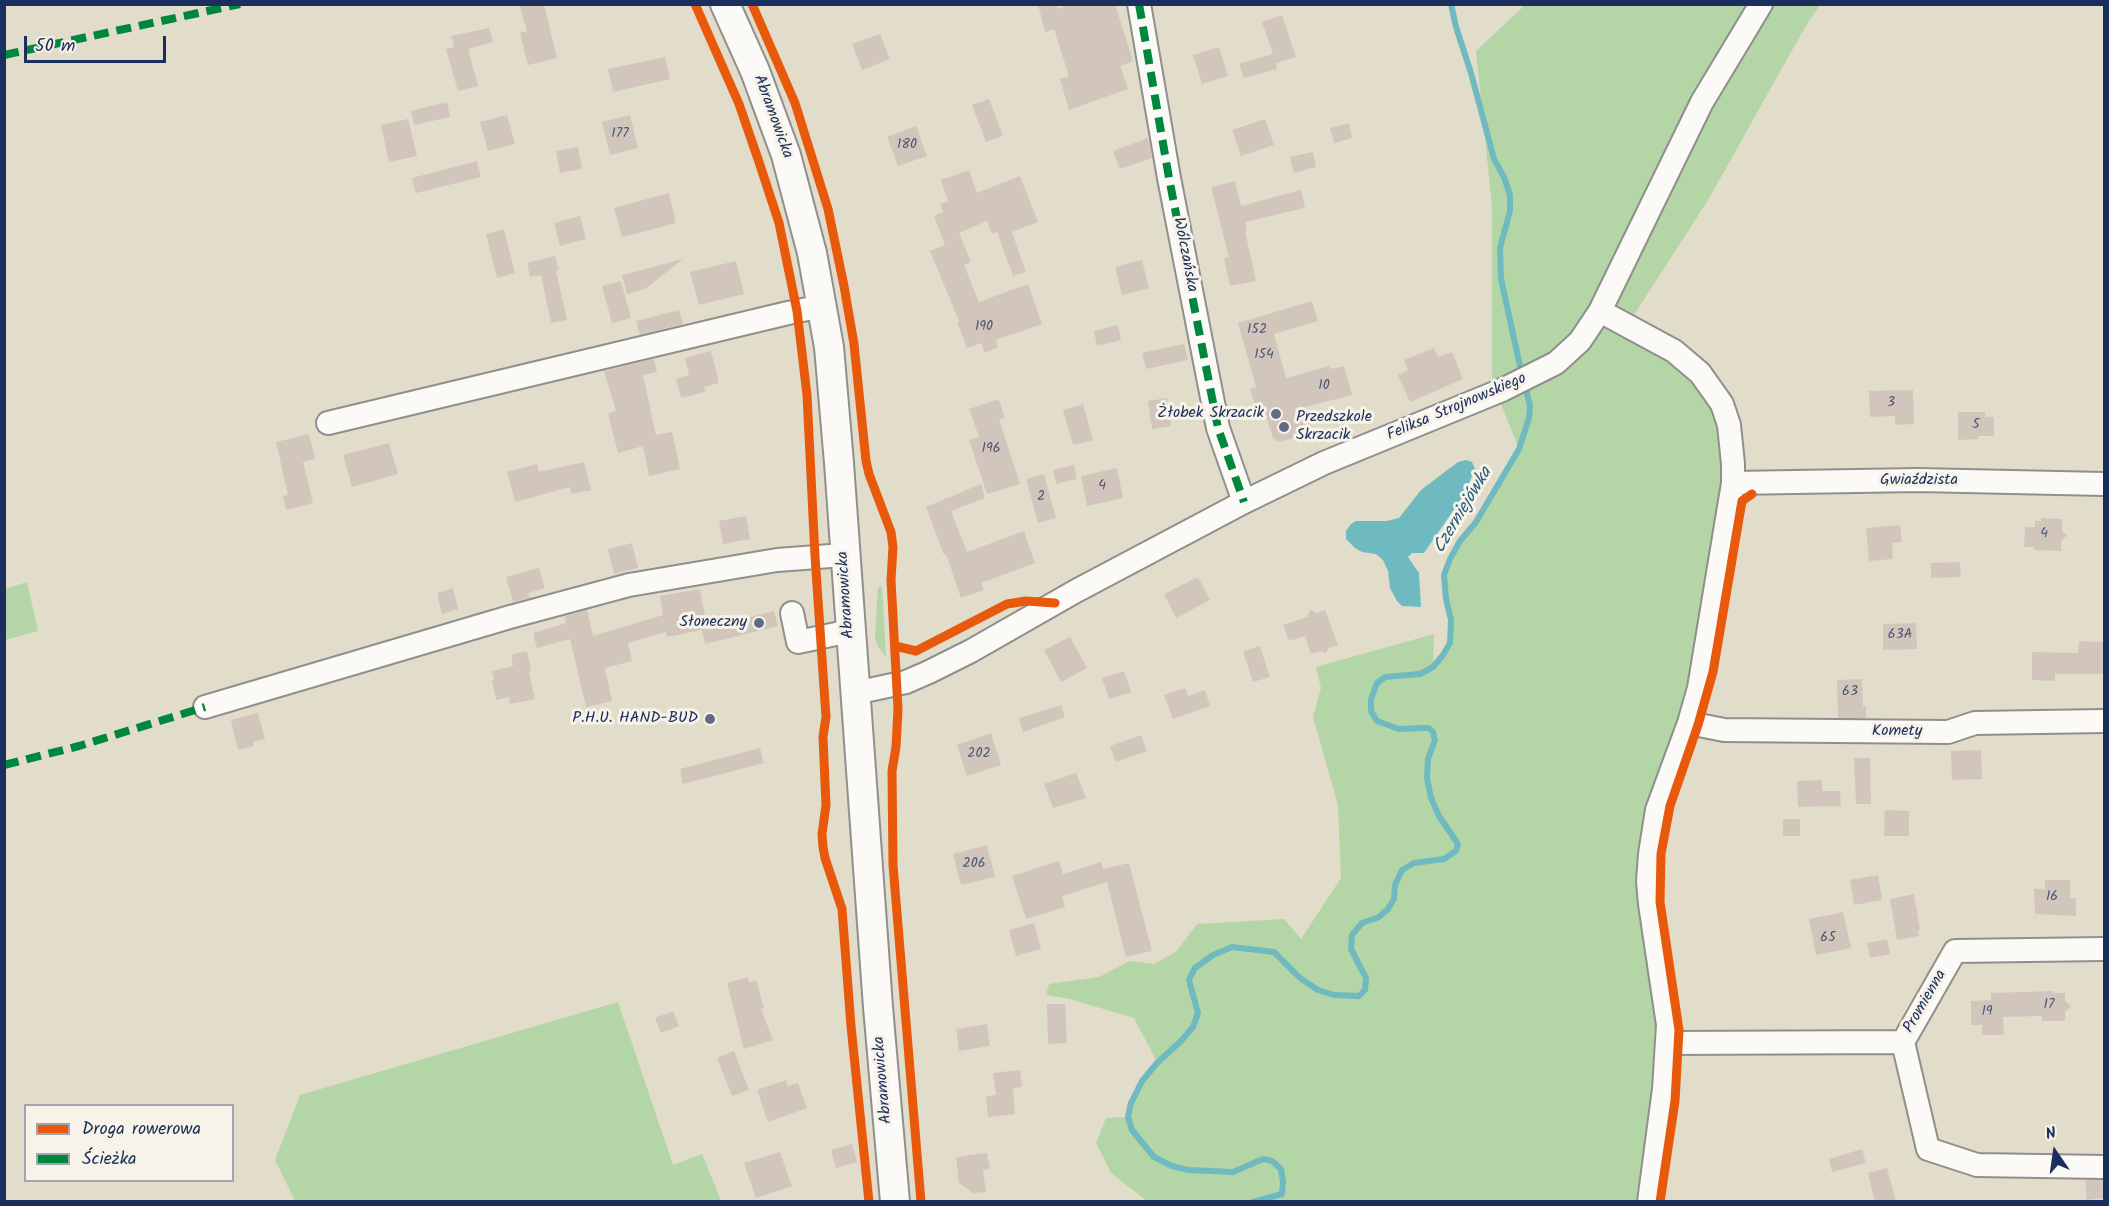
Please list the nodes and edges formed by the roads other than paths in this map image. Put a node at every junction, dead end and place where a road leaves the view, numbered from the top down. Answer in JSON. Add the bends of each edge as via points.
{"nodes":[{"id":1,"x":725,"y":4,"type":"edge"},
{"id":2,"x":1139,"y":4,"type":"edge"},
{"id":3,"x":1761,"y":4,"type":"edge"},
{"id":4,"x":822,"y":306,"type":"junction"},
{"id":5,"x":1600,"y":310,"type":"junction"},
{"id":6,"x":328,"y":423,"type":"dead end"},
{"id":7,"x":1733,"y":483,"type":"junction"},
{"id":8,"x":2104,"y":484,"type":"edge"},
{"id":9,"x":1244,"y":502,"type":"junction"},
{"id":10,"x":844,"y":555,"type":"junction"},
{"id":11,"x":792,"y":613,"type":"dead end"},
{"id":12,"x":850,"y":631,"type":"junction"},
{"id":13,"x":855,"y":693,"type":"junction"},
{"id":14,"x":205,"y":707,"type":"dead end"},
{"id":15,"x":2104,"y":721,"type":"edge"},
{"id":16,"x":1689,"y":723,"type":"junction"},
{"id":17,"x":2104,"y":949,"type":"edge"},
{"id":18,"x":1903,"y":1042,"type":"junction"},
{"id":19,"x":1668,"y":1043,"type":"junction"},
{"id":20,"x":2104,"y":1167,"type":"edge"},
{"id":21,"x":895,"y":1202,"type":"edge"},
{"id":22,"x":1648,"y":1202,"type":"edge"}],
"edges":[{"from":1,"to":4,"type":"main road","name":"Abramowicka","via":[[786,155]]},
{"from":2,"to":9,"type":"street","name":"Wólczańska","via":[[1218,428]]},
{"from":3,"to":5,"type":"street","name":"Feliksa Strojnowskiego","via":[[1702,102]]},
{"from":4,"to":6,"type":"street"},
{"from":4,"to":10,"type":"main road","name":"Abramowicka","via":[[834,395]]},
{"from":5,"to":7,"type":"street","via":[[1674,351],[1709,384],[1729,425]]},
{"from":5,"to":9,"type":"street","name":"Feliksa Strojnowskiego","via":[[1572,350],[1543,371],[1324,463]]},
{"from":7,"to":8,"type":"street","name":"Gwiaździsta","via":[[1918,480]]},
{"from":7,"to":16,"type":"street","via":[[1705,656]]},
{"from":9,"to":13,"type":"street","name":"Feliksa Strojnowskiego","via":[[929,672],[906,682]]},
{"from":10,"to":12,"type":"main road","name":"Abramowicka"},
{"from":10,"to":14,"type":"street","via":[[777,560],[629,585]]},
{"from":11,"to":12,"type":"street","via":[[798,642]]},
{"from":12,"to":13,"type":"main road","name":"Abramowicka"},
{"from":13,"to":21,"type":"main road","name":"Abramowicka"},
{"from":15,"to":16,"type":"street","name":"Komety","via":[[1976,723],[1948,732],[1724,730]]},
{"from":16,"to":19,"type":"street","via":[[1657,810],[1648,881],[1666,1001]]},
{"from":17,"to":18,"type":"street","name":"Promienna","via":[[1955,951]]},
{"from":18,"to":19,"type":"street","name":"Promienna"},
{"from":18,"to":20,"type":"street","via":[[1928,1149],[1977,1165]]},
{"from":19,"to":22,"type":"street"}]}
